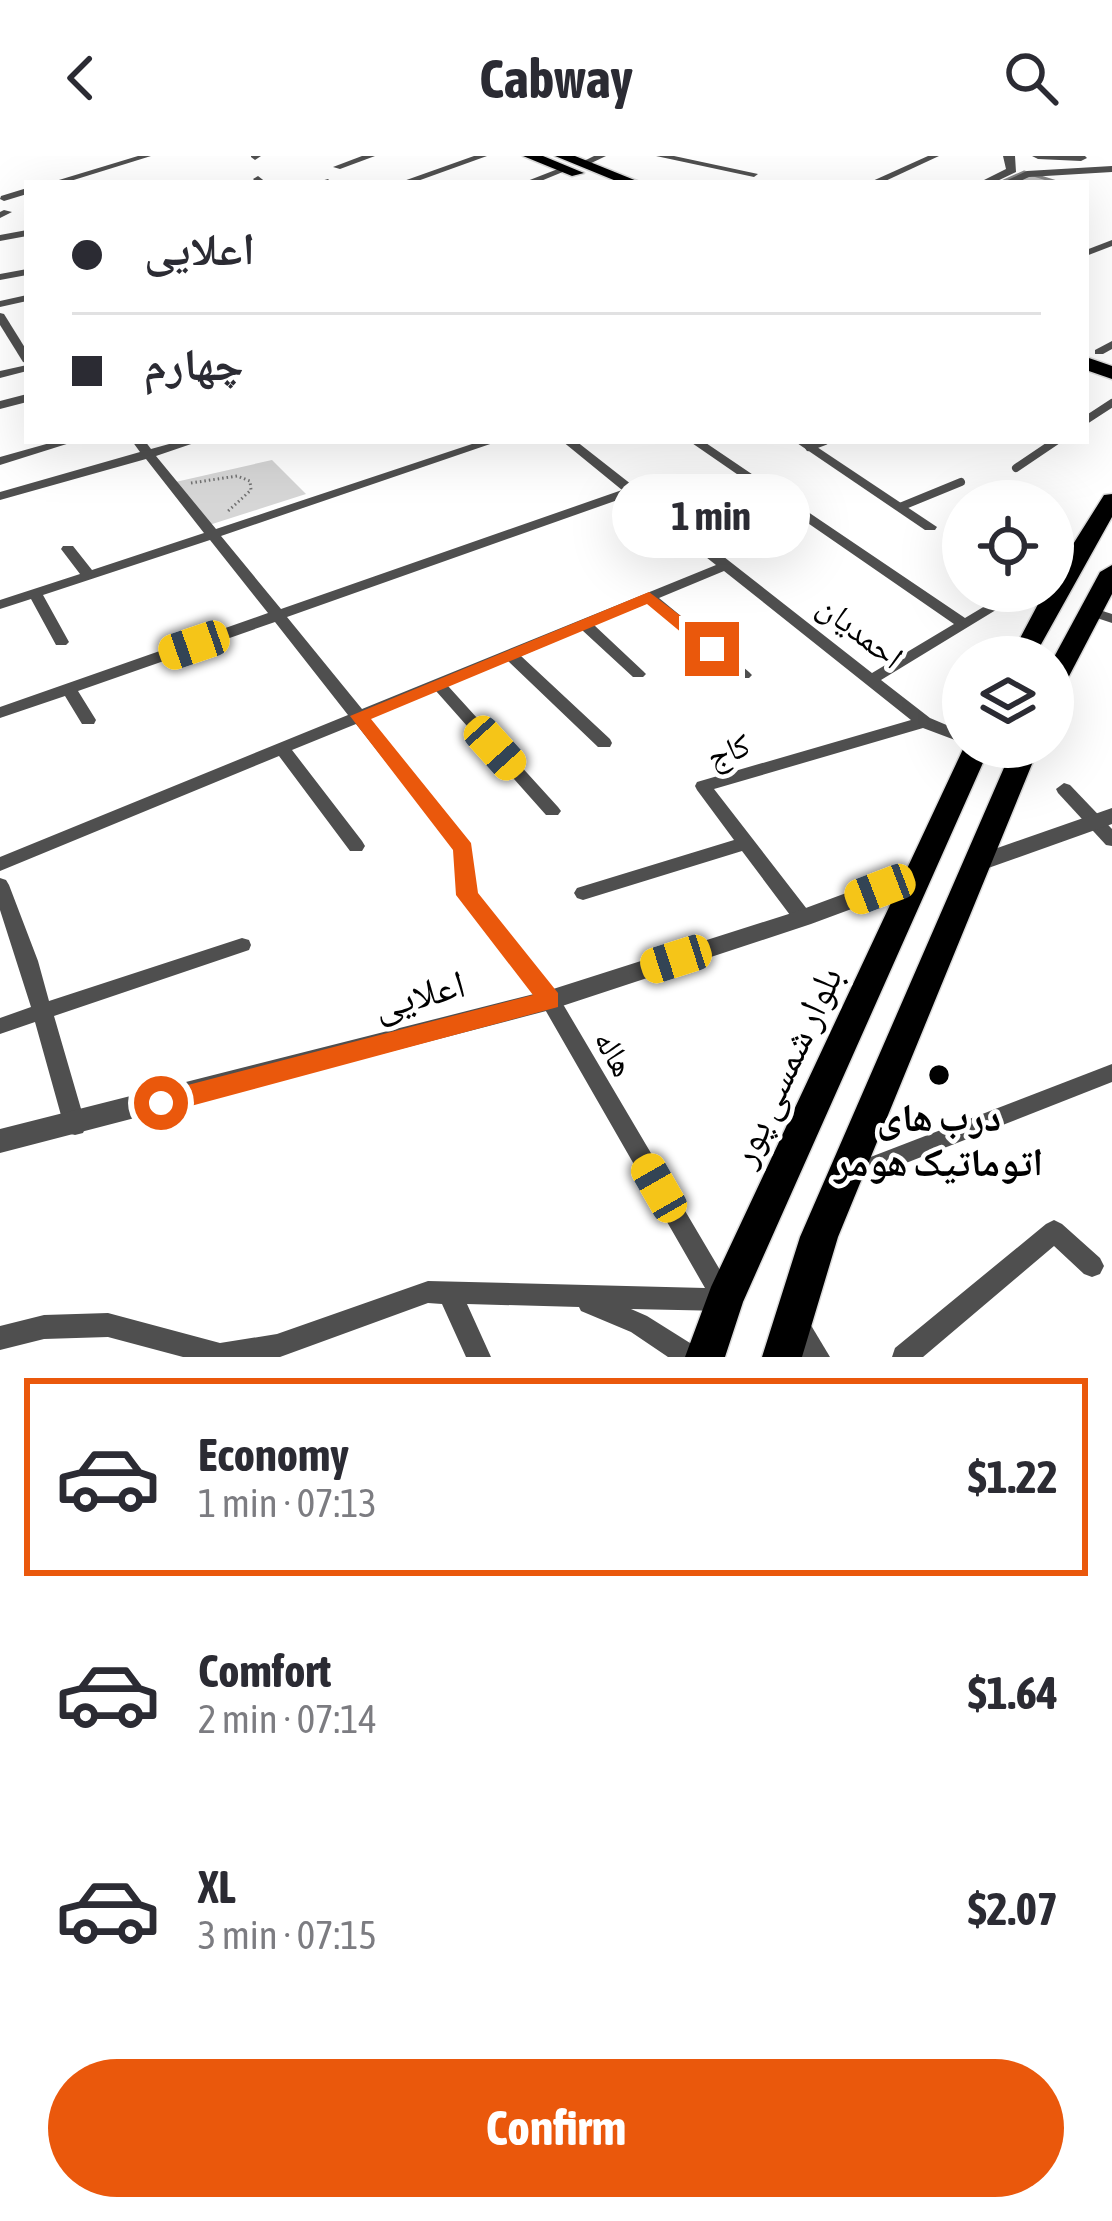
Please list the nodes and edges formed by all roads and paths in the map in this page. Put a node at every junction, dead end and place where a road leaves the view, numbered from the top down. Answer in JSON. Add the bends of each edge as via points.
{"nodes":[{"id":1,"x":147,"y":156,"type":"edge"},
{"id":2,"x":371,"y":156,"type":"edge"},
{"id":3,"x":483,"y":156,"type":"edge"},
{"id":4,"x":530,"y":156,"type":"edge"},
{"id":5,"x":602,"y":156,"type":"edge"},
{"id":6,"x":660,"y":156,"type":"edge"},
{"id":7,"x":935,"y":156,"type":"edge"},
{"id":8,"x":1044,"y":156,"type":"edge"},
{"id":9,"x":1112,"y":159,"type":"edge"},
{"id":10,"x":570,"y":163,"type":"edge"},
{"id":11,"x":1010,"y":164,"type":"edge"},
{"id":12,"x":1100,"y":166,"type":"edge"},
{"id":13,"x":337,"y":167,"type":"dead end"},
{"id":14,"x":754,"y":174,"type":"dead end"},
{"id":15,"x":80,"y":175,"type":"junction"},
{"id":16,"x":64,"y":180,"type":"edge"},
{"id":17,"x":91,"y":180,"type":"edge"},
{"id":18,"x":412,"y":180,"type":"edge"},
{"id":19,"x":533,"y":180,"type":"edge"},
{"id":20,"x":598,"y":180,"type":"edge"},
{"id":21,"x":625,"y":180,"type":"edge"},
{"id":22,"x":880,"y":180,"type":"edge"},
{"id":23,"x":24,"y":192,"type":"edge"},
{"id":24,"x":4,"y":198,"type":"dead end"},
{"id":25,"x":0,"y":316,"type":"edge"},
{"id":26,"x":21,"y":340,"type":"edge"},
{"id":27,"x":0,"y":346,"type":"edge"},
{"id":28,"x":1099,"y":353,"type":"edge"},
{"id":29,"x":1112,"y":373,"type":"edge"},
{"id":30,"x":60,"y":444,"type":"edge"},
{"id":31,"x":484,"y":444,"type":"edge"},
{"id":32,"x":572,"y":444,"type":"edge"},
{"id":33,"x":698,"y":444,"type":"edge"},
{"id":34,"x":805,"y":444,"type":"edge"},
{"id":35,"x":1052,"y":444,"type":"edge"},
{"id":36,"x":142,"y":447,"type":"edge"},
{"id":37,"x":0,"y":461,"type":"edge"},
{"id":38,"x":1016,"y":468,"type":"dead end"},
{"id":39,"x":174,"y":486,"type":"junction"},
{"id":40,"x":942,"y":490,"type":"edge"},
{"id":41,"x":631,"y":491,"type":"junction"},
{"id":42,"x":0,"y":496,"type":"edge"},
{"id":43,"x":1112,"y":500,"type":"edge"},
{"id":44,"x":900,"y":507,"type":"junction"},
{"id":45,"x":930,"y":526,"type":"dead end"},
{"id":46,"x":211,"y":532,"type":"junction"},
{"id":47,"x":68,"y":549,"type":"dead end"},
{"id":48,"x":1074,"y":553,"type":"edge"},
{"id":49,"x":725,"y":566,"type":"junction"},
{"id":50,"x":1112,"y":572,"type":"edge"},
{"id":51,"x":88,"y":575,"type":"junction"},
{"id":52,"x":35,"y":593,"type":"junction"},
{"id":53,"x":649,"y":597,"type":"junction"},
{"id":54,"x":0,"y":605,"type":"edge"},
{"id":55,"x":984,"y":612,"type":"edge"},
{"id":56,"x":278,"y":615,"type":"junction"},
{"id":57,"x":1101,"y":615,"type":"edge"},
{"id":58,"x":584,"y":624,"type":"junction"},
{"id":59,"x":964,"y":624,"type":"junction"},
{"id":60,"x":61,"y":642,"type":"dead end"},
{"id":61,"x":1074,"y":653,"type":"edge"},
{"id":62,"x":510,"y":654,"type":"junction"},
{"id":63,"x":638,"y":674,"type":"dead end"},
{"id":64,"x":744,"y":675,"type":"dead end"},
{"id":65,"x":871,"y":680,"type":"junction"},
{"id":66,"x":438,"y":684,"type":"junction"},
{"id":67,"x":69,"y":688,"type":"junction"},
{"id":68,"x":0,"y":713,"type":"edge"},
{"id":69,"x":359,"y":716,"type":"junction"},
{"id":70,"x":88,"y":720,"type":"dead end"},
{"id":71,"x":924,"y":722,"type":"junction"},
{"id":72,"x":942,"y":729,"type":"edge"},
{"id":73,"x":604,"y":743,"type":"dead end"},
{"id":74,"x":282,"y":748,"type":"junction"},
{"id":75,"x":967,"y":768,"type":"edge"},
{"id":76,"x":1017,"y":768,"type":"edge"},
{"id":77,"x":1064,"y":789,"type":"dead end"},
{"id":78,"x":552,"y":811,"type":"dead end"},
{"id":79,"x":1103,"y":819,"type":"edge"},
{"id":80,"x":1112,"y":840,"type":"edge"},
{"id":81,"x":746,"y":843,"type":"junction"},
{"id":82,"x":356,"y":846,"type":"dead end"},
{"id":83,"x":0,"y":864,"type":"edge"},
{"id":84,"x":976,"y":864,"type":"junction"},
{"id":85,"x":919,"y":875,"type":"junction"},
{"id":86,"x":0,"y":885,"type":"edge"},
{"id":87,"x":583,"y":893,"type":"dead end"},
{"id":88,"x":803,"y":918,"type":"junction"},
{"id":89,"x":242,"y":945,"type":"dead end"},
{"id":90,"x":550,"y":1000,"type":"junction"},
{"id":91,"x":42,"y":1012,"type":"junction"},
{"id":92,"x":0,"y":1026,"type":"edge"},
{"id":93,"x":1112,"y":1073,"type":"edge"},
{"id":94,"x":75,"y":1126,"type":"junction"},
{"id":95,"x":0,"y":1142,"type":"edge"},
{"id":96,"x":843,"y":1178,"type":"junction"},
{"id":97,"x":1093,"y":1266,"type":"dead end"},
{"id":98,"x":448,"y":1291,"type":"junction"},
{"id":99,"x":577,"y":1298,"type":"junction"},
{"id":100,"x":724,"y":1300,"type":"junction"},
{"id":101,"x":792,"y":1322,"type":"junction"},
{"id":102,"x":0,"y":1338,"type":"edge"},
{"id":103,"x":278,"y":1352,"type":"edge"},
{"id":104,"x":478,"y":1357,"type":"edge"},
{"id":105,"x":689,"y":1357,"type":"edge"},
{"id":106,"x":705,"y":1357,"type":"edge"},
{"id":107,"x":782,"y":1357,"type":"edge"},
{"id":108,"x":815,"y":1357,"type":"edge"},
{"id":109,"x":904,"y":1357,"type":"edge"}],
"edges":[{"from":1,"to":15,"type":"street"},
{"from":2,"to":13,"type":"street"},
{"from":3,"to":18,"type":"street"},
{"from":4,"to":10,"type":"main road"},
{"from":5,"to":10,"type":"street"},
{"from":6,"to":14,"type":"street"},
{"from":7,"to":22,"type":"street"},
{"from":8,"to":12,"type":"street"},
{"from":9,"to":12,"type":"street"},
{"from":10,"to":19,"type":"street"},
{"from":10,"to":20,"type":"main road"},
{"from":10,"to":21,"type":"main road"},
{"from":11,"to":12,"type":"street","via":[[1027,174]]},
{"from":15,"to":16,"type":"street"},
{"from":15,"to":17,"type":"street"},
{"from":23,"to":24,"type":"street"},
{"from":25,"to":26,"type":"street"},
{"from":26,"to":27,"type":"street"},
{"from":28,"to":29,"type":"main road"},
{"from":30,"to":37,"type":"street"},
{"from":31,"to":46,"type":"street"},
{"from":32,"to":41,"type":"street","name":"احمدیان"},
{"from":33,"to":59,"type":"street"},
{"from":34,"to":44,"type":"street"},
{"from":35,"to":38,"type":"lane"},
{"from":36,"to":39,"type":"street","name":"هاله"},
{"from":36,"to":42,"type":"street"},
{"from":39,"to":46,"type":"street","name":"هاله"},
{"from":39,"to":46,"type":"path","via":[[237,476],[250,482]]},
{"from":40,"to":44,"type":"lane"},
{"from":41,"to":49,"type":"street","name":"احمدیان"},
{"from":41,"to":56,"type":"street"},
{"from":43,"to":48,"type":"main road"},
{"from":44,"to":45,"type":"street"},
{"from":46,"to":51,"type":"street"},
{"from":46,"to":56,"type":"street","name":"هاله"},
{"from":47,"to":51,"type":"street"},
{"from":49,"to":53,"type":"street"},
{"from":49,"to":65,"type":"street","name":"احمدیان"},
{"from":50,"to":57,"type":"main road"},
{"from":51,"to":52,"type":"street"},
{"from":52,"to":54,"type":"street"},
{"from":52,"to":60,"type":"street"},
{"from":53,"to":58,"type":"street"},
{"from":53,"to":64,"type":"street"},
{"from":55,"to":59,"type":"street"},
{"from":56,"to":67,"type":"street"},
{"from":56,"to":69,"type":"street","name":"هاله"},
{"from":57,"to":61,"type":"main road"},
{"from":58,"to":62,"type":"street"},
{"from":58,"to":63,"type":"street"},
{"from":59,"to":65,"type":"street"},
{"from":62,"to":66,"type":"street"},
{"from":62,"to":73,"type":"street"},
{"from":65,"to":71,"type":"street","name":"احمدیان"},
{"from":66,"to":69,"type":"street"},
{"from":66,"to":78,"type":"street"},
{"from":67,"to":68,"type":"street"},
{"from":67,"to":70,"type":"street"},
{"from":69,"to":74,"type":"street"},
{"from":69,"to":90,"type":"street","name":"هاله","via":[[464,848],[467,895]]},
{"from":71,"to":72,"type":"street","name":"احمدیان"},
{"from":71,"to":81,"type":"street","name":"کاج","via":[[703,786]]},
{"from":74,"to":82,"type":"street"},
{"from":74,"to":83,"type":"street"},
{"from":75,"to":85,"type":"main road","name":"بلوار شمسی پور"},
{"from":76,"to":84,"type":"main road"},
{"from":77,"to":79,"type":"street"},
{"from":79,"to":80,"type":"street"},
{"from":79,"to":84,"type":"street"},
{"from":81,"to":87,"type":"street"},
{"from":81,"to":88,"type":"street","name":"کاج"},
{"from":84,"to":96,"type":"main road"},
{"from":85,"to":88,"type":"street","name":"اعلایی"},
{"from":85,"to":100,"type":"main road","name":"بلوار شمسی پور"},
{"from":86,"to":91,"type":"street"},
{"from":88,"to":90,"type":"street","name":"اعلایی"},
{"from":89,"to":91,"type":"street"},
{"from":90,"to":94,"type":"street","name":"اعلایی"},
{"from":90,"to":100,"type":"street","name":"هاله"},
{"from":91,"to":92,"type":"street"},
{"from":91,"to":94,"type":"street"},
{"from":93,"to":96,"type":"street"},
{"from":94,"to":95,"type":"street","name":"اعلایی"},
{"from":96,"to":101,"type":"main road"},
{"from":97,"to":109,"type":"street","via":[[1054,1231]]},
{"from":98,"to":99,"type":"street"},
{"from":98,"to":103,"type":"street"},
{"from":98,"to":104,"type":"street"},
{"from":99,"to":100,"type":"street"},
{"from":99,"to":105,"type":"street"},
{"from":100,"to":106,"type":"main road","name":"بلوار شمسی پور"},
{"from":101,"to":107,"type":"main road"},
{"from":101,"to":108,"type":"street"},
{"from":102,"to":103,"type":"street","via":[[108,1324],[220,1355]]}]}
